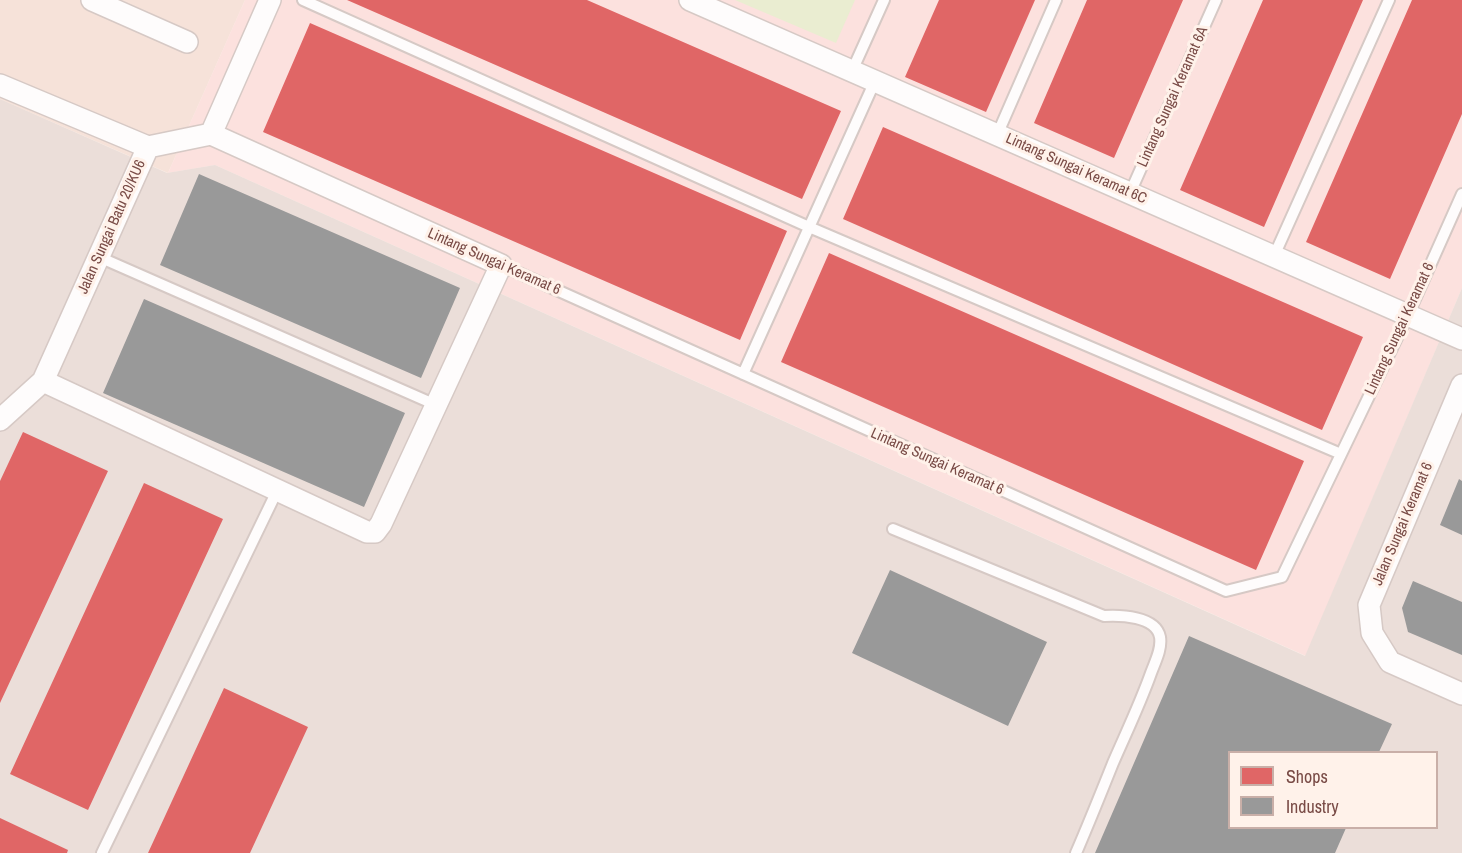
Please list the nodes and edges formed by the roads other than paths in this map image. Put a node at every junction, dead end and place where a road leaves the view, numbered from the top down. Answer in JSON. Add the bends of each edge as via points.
{"nodes":[{"id":1,"x":92,"y":0,"type":"edge"},
{"id":2,"x":270,"y":0,"type":"edge"},
{"id":3,"x":303,"y":0,"type":"edge"},
{"id":4,"x":690,"y":0,"type":"edge"},
{"id":5,"x":884,"y":0,"type":"edge"},
{"id":6,"x":1056,"y":0,"type":"edge"},
{"id":7,"x":1216,"y":0,"type":"edge"},
{"id":8,"x":1389,"y":0,"type":"edge"},
{"id":9,"x":187,"y":42,"type":"dead end"},
{"id":10,"x":852,"y":71,"type":"junction"},
{"id":11,"x":875,"y":81,"type":"junction"},
{"id":12,"x":0,"y":84,"type":"edge"},
{"id":13,"x":211,"y":134,"type":"junction"},
{"id":14,"x":997,"y":135,"type":"junction"},
{"id":15,"x":148,"y":147,"type":"junction"},
{"id":16,"x":1130,"y":193,"type":"junction"},
{"id":17,"x":1462,"y":194,"type":"edge"},
{"id":18,"x":809,"y":227,"type":"junction"},
{"id":19,"x":1274,"y":256,"type":"junction"},
{"id":20,"x":99,"y":257,"type":"junction"},
{"id":21,"x":501,"y":265,"type":"junction"},
{"id":22,"x":1408,"y":315,"type":"junction"},
{"id":23,"x":1462,"y":339,"type":"edge"},
{"id":24,"x":743,"y":374,"type":"junction"},
{"id":25,"x":42,"y":381,"type":"junction"},
{"id":26,"x":1462,"y":385,"type":"edge"},
{"id":27,"x":436,"y":405,"type":"junction"},
{"id":28,"x":0,"y":420,"type":"edge"},
{"id":29,"x":1341,"y":454,"type":"junction"},
{"id":30,"x":277,"y":491,"type":"junction"},
{"id":31,"x":893,"y":529,"type":"dead end"},
{"id":32,"x":1462,"y":694,"type":"edge"},
{"id":33,"x":102,"y":853,"type":"edge"},
{"id":34,"x":1076,"y":853,"type":"edge"}],
"edges":[{"from":1,"to":9,"type":"street"},
{"from":2,"to":13,"type":"street"},
{"from":3,"to":18,"type":"lane"},
{"from":4,"to":10,"type":"street","name":"Lintang Sungai Keramat 6C"},
{"from":5,"to":10,"type":"lane"},
{"from":6,"to":14,"type":"lane"},
{"from":7,"to":16,"type":"lane","name":"Lintang Sungai Keramat 6A"},
{"from":8,"to":19,"type":"lane"},
{"from":10,"to":11,"type":"street","name":"Lintang Sungai Keramat 6C"},
{"from":11,"to":14,"type":"street","name":"Lintang Sungai Keramat 6C"},
{"from":11,"to":18,"type":"lane"},
{"from":12,"to":15,"type":"street"},
{"from":13,"to":15,"type":"street","name":"Jalan Sungai Batu 20/KU6"},
{"from":13,"to":21,"type":"street","name":"Lintang Sungai Keramat 6"},
{"from":14,"to":16,"type":"street","name":"Lintang Sungai Keramat 6C"},
{"from":15,"to":20,"type":"street","name":"Jalan Sungai Batu 20/KU6"},
{"from":16,"to":19,"type":"street","name":"Lintang Sungai Keramat 6C"},
{"from":17,"to":22,"type":"lane","name":"Lintang Sungai Keramat 6"},
{"from":18,"to":24,"type":"lane"},
{"from":18,"to":29,"type":"lane"},
{"from":19,"to":22,"type":"street","name":"Lintang Sungai Keramat 6C"},
{"from":20,"to":25,"type":"street","name":"Jalan Sungai Batu 20/KU6"},
{"from":20,"to":27,"type":"lane"},
{"from":21,"to":24,"type":"lane","name":"Lintang Sungai Keramat 6"},
{"from":21,"to":27,"type":"street"},
{"from":22,"to":23,"type":"street","name":"Lintang Sungai Keramat 6C"},
{"from":22,"to":29,"type":"lane","name":"Lintang Sungai Keramat 6"},
{"from":24,"to":29,"type":"lane","name":"Lintang Sungai Keramat 6","via":[[1226,591],[1282,577]]},
{"from":25,"to":28,"type":"street","name":"Jalan Sungai Batu 20/KU6"},
{"from":25,"to":30,"type":"street"},
{"from":26,"to":32,"type":"street","name":"Jalan Sungai Keramat 6","via":[[1369,605],[1372,633],[1390,662]]},
{"from":27,"to":30,"type":"street","via":[[375,532],[367,532]]},
{"from":30,"to":33,"type":"lane"},
{"from":31,"to":34,"type":"lane","via":[[1104,616],[1137,618],[1153,625],[1160,636],[1137,710]]}]}
